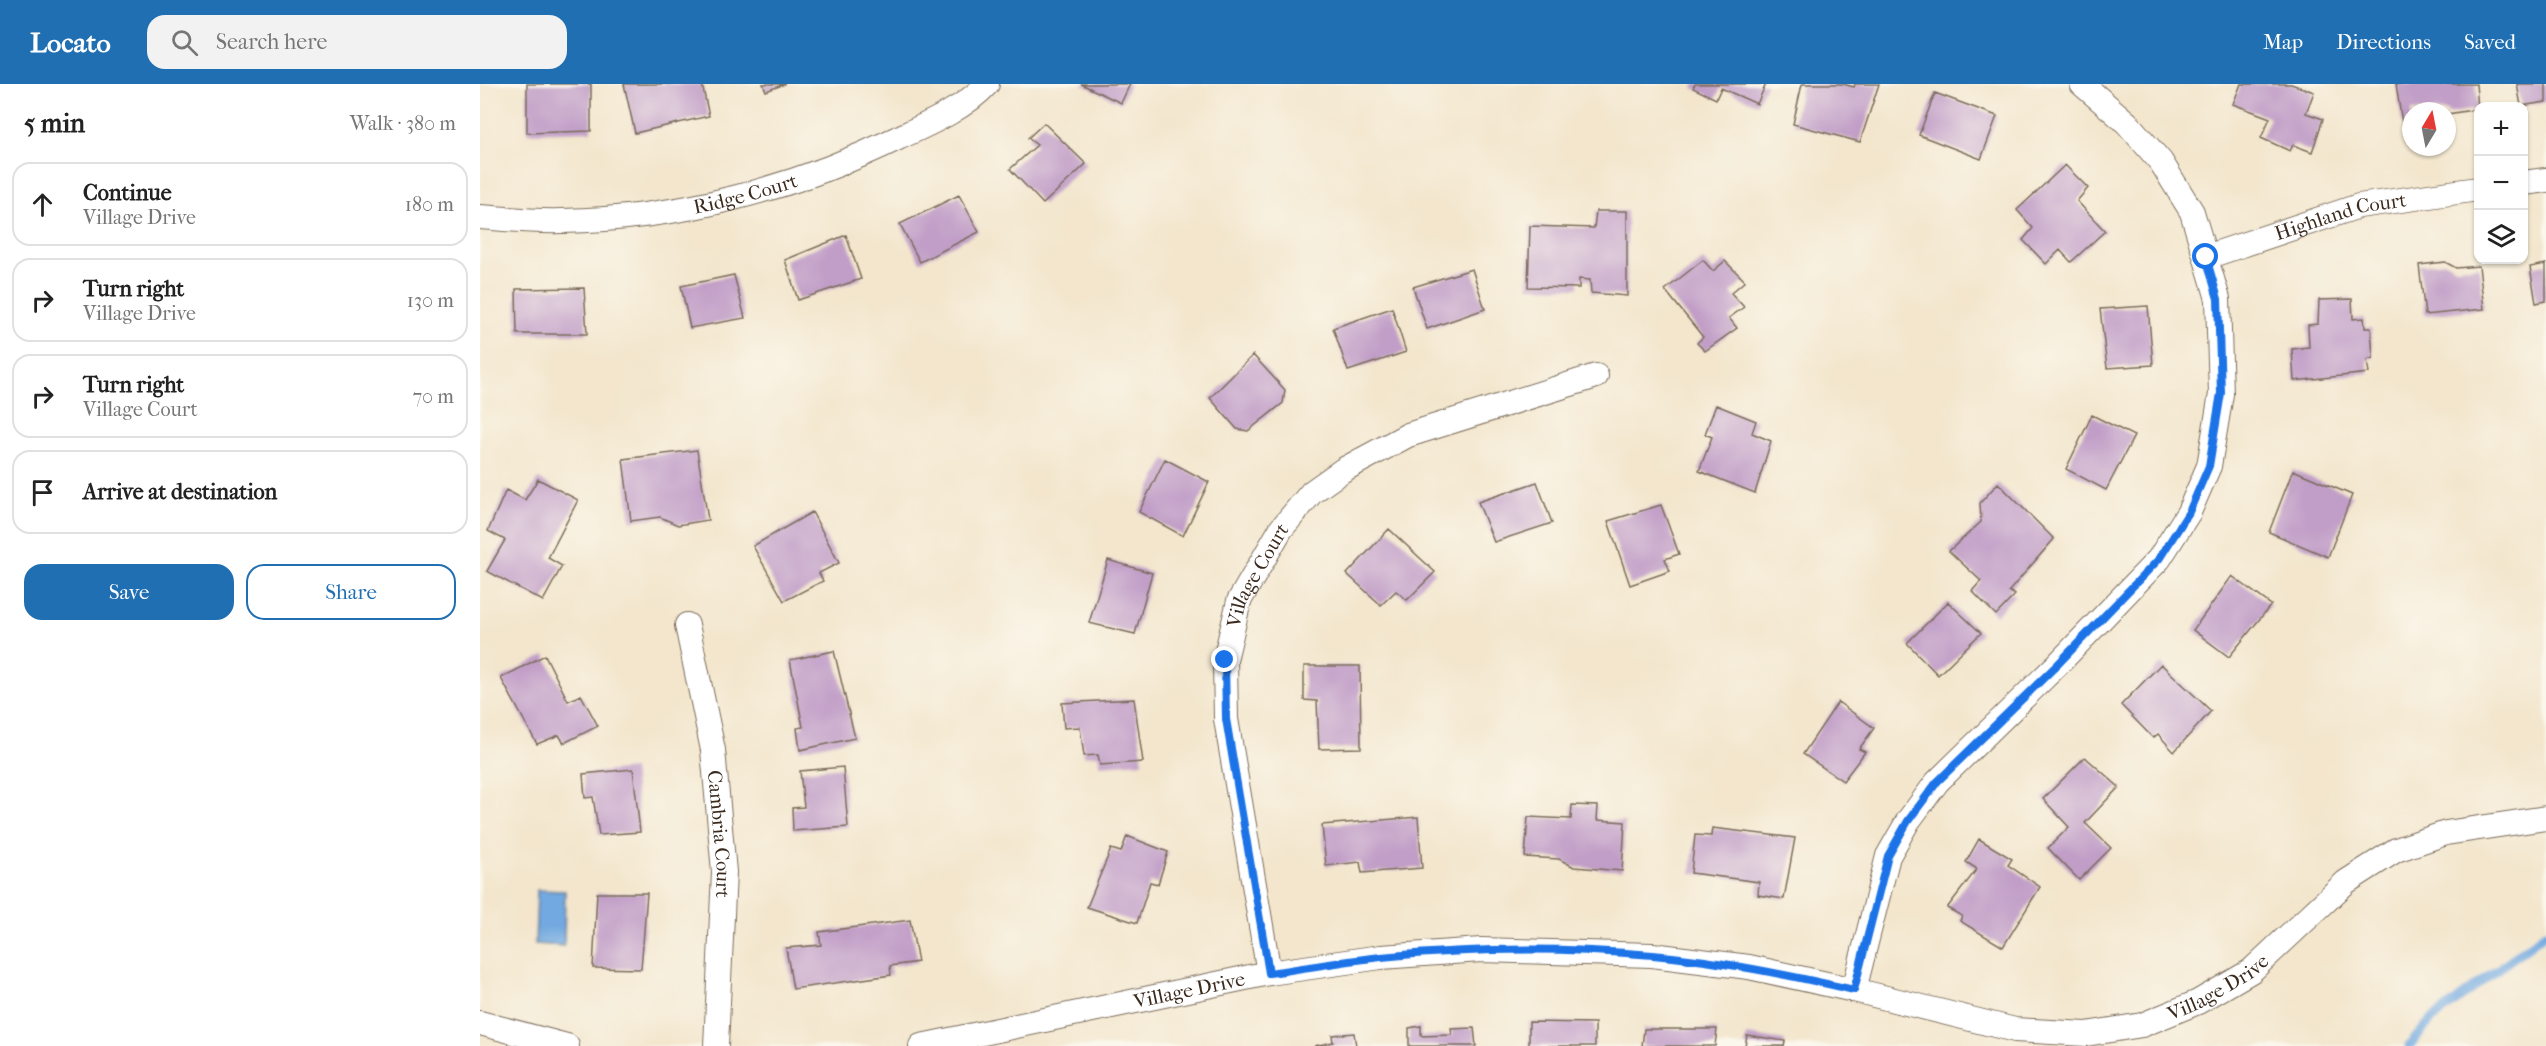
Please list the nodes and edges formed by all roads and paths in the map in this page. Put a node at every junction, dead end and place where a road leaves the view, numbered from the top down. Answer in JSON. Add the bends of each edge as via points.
{"nodes":[{"id":1,"x":987,"y":84,"type":"edge"},
{"id":2,"x":2082,"y":84,"type":"edge"},
{"id":3,"x":2546,"y":180,"type":"edge"},
{"id":4,"x":2528,"y":182,"type":"edge"},
{"id":5,"x":2474,"y":190,"type":"edge"},
{"id":6,"x":480,"y":218,"type":"edge"},
{"id":7,"x":2206,"y":257,"type":"junction"},
{"id":8,"x":1596,"y":376,"type":"dead end"},
{"id":9,"x":687,"y":624,"type":"dead end"},
{"id":10,"x":2546,"y":818,"type":"edge"},
{"id":11,"x":1269,"y":973,"type":"junction"},
{"id":12,"x":1854,"y":990,"type":"junction"},
{"id":13,"x":480,"y":1023,"type":"edge"},
{"id":14,"x":567,"y":1046,"type":"edge"},
{"id":15,"x":716,"y":1046,"type":"edge"},
{"id":16,"x":921,"y":1046,"type":"edge"}],
"edges":[{"from":1,"to":6,"type":"street","name":"Ridge Court","via":[[923,127],[853,160],[771,189],[657,214],[561,222]]},
{"from":2,"to":7,"type":"street","via":[[2127,123],[2161,162],[2192,212]]},
{"from":3,"to":4,"type":"street"},
{"from":5,"to":7,"type":"street","name":"Highland Court","via":[[2359,206]]},
{"from":7,"to":12,"type":"street","via":[[2218,299],[2221,393],[2209,466],[2189,512],[2159,559],[1937,782],[1908,821],[1888,856]]},
{"from":8,"to":11,"type":"street","name":"Village Court","via":[[1408,435],[1343,470],[1312,492],[1281,530],[1239,601],[1225,660],[1226,719]]},
{"from":9,"to":15,"type":"street","name":"Cambria Court","via":[[713,750],[724,872]]},
{"from":10,"to":12,"type":"street","name":"Village Drive","via":[[2446,833],[2396,850],[2346,882],[2251,971],[2198,1002],[2142,1025],[2086,1034],[2015,1030]]},
{"from":11,"to":12,"type":"street","name":"Village Drive","via":[[1381,957],[1481,950],[1565,951],[1728,964]]},
{"from":11,"to":16,"type":"street","name":"Village Drive"},
{"from":13,"to":14,"type":"street"}]}
